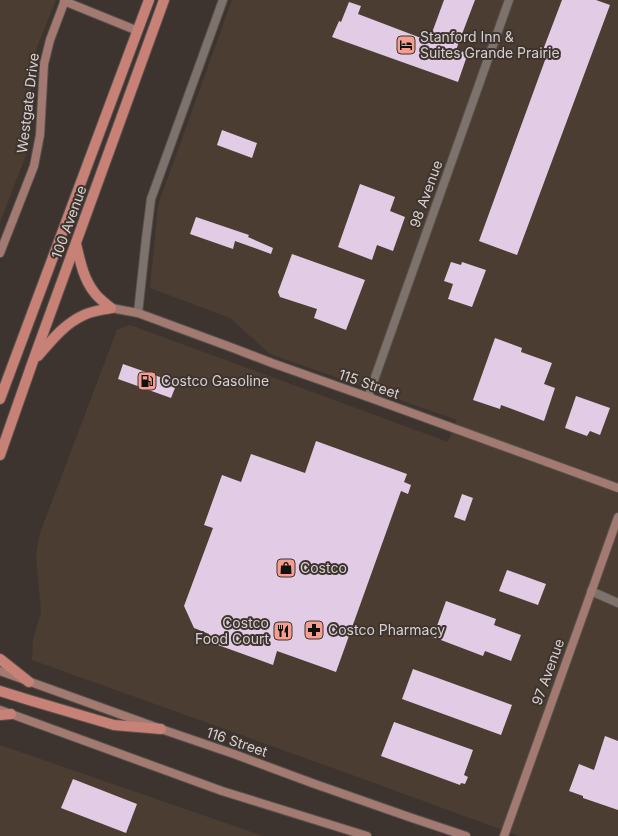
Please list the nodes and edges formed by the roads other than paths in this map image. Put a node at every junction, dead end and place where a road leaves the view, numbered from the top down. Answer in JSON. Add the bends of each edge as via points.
{"nodes":[{"id":1,"x":65,"y":0,"type":"edge"},
{"id":2,"x":149,"y":0,"type":"edge"},
{"id":3,"x":164,"y":0,"type":"edge"},
{"id":4,"x":223,"y":0,"type":"edge"},
{"id":5,"x":509,"y":0,"type":"edge"},
{"id":6,"x":138,"y":31,"type":"junction"},
{"id":7,"x":76,"y":244,"type":"junction"},
{"id":8,"x":0,"y":253,"type":"edge"},
{"id":9,"x":111,"y":308,"type":"junction"},
{"id":10,"x":138,"y":313,"type":"junction"},
{"id":11,"x":33,"y":361,"type":"junction"},
{"id":12,"x":368,"y":397,"type":"junction"},
{"id":13,"x":0,"y":399,"type":"edge"},
{"id":14,"x":0,"y":455,"type":"edge"},
{"id":15,"x":618,"y":488,"type":"edge"},
{"id":16,"x":618,"y":517,"type":"edge"},
{"id":17,"x":591,"y":591,"type":"junction"},
{"id":18,"x":618,"y":603,"type":"edge"},
{"id":19,"x":0,"y":659,"type":"edge"},
{"id":20,"x":0,"y":671,"type":"edge"},
{"id":21,"x":29,"y":682,"type":"junction"},
{"id":22,"x":0,"y":691,"type":"edge"},
{"id":23,"x":0,"y":710,"type":"edge"},
{"id":24,"x":11,"y":714,"type":"junction"},
{"id":25,"x":0,"y":715,"type":"edge"},
{"id":26,"x":161,"y":729,"type":"junction"},
{"id":27,"x":367,"y":836,"type":"edge"},
{"id":28,"x":466,"y":836,"type":"edge"},
{"id":29,"x":504,"y":836,"type":"edge"}],
"edges":[{"from":1,"to":6,"type":"street","name":"Westgate Drive"},
{"from":1,"to":8,"type":"street","name":"Westgate Drive","via":[[44,64],[40,135],[34,166]]},
{"from":2,"to":6,"type":"main road","name":"100 Avenue"},
{"from":3,"to":7,"type":"main road","name":"100 Avenue"},
{"from":4,"to":10,"type":"street","via":[[151,199]]},
{"from":5,"to":12,"type":"street","name":"98 Avenue"},
{"from":6,"to":13,"type":"main road","name":"100 Avenue"},
{"from":7,"to":9,"type":"main road","via":[[81,265],[93,292]]},
{"from":7,"to":11,"type":"main road","name":"100 Avenue"},
{"from":9,"to":10,"type":"street","name":"115 Street"},
{"from":9,"to":11,"type":"main road","via":[[85,314],[72,321],[59,331]]},
{"from":10,"to":12,"type":"street","name":"115 Street"},
{"from":11,"to":14,"type":"main road","name":"100 Avenue"},
{"from":12,"to":15,"type":"street","name":"115 Street"},
{"from":16,"to":17,"type":"street","name":"97 Avenue"},
{"from":17,"to":18,"type":"street"},
{"from":17,"to":29,"type":"street","name":"97 Avenue"},
{"from":19,"to":21,"type":"main road"},
{"from":20,"to":21,"type":"street","name":"116 Street"},
{"from":21,"to":26,"type":"street","name":"116 Street"},
{"from":22,"to":26,"type":"main road","via":[[114,725]]},
{"from":23,"to":24,"type":"street"},
{"from":24,"to":25,"type":"main road"},
{"from":24,"to":27,"type":"street","via":[[222,791]]},
{"from":26,"to":28,"type":"street","name":"116 Street"}]}
